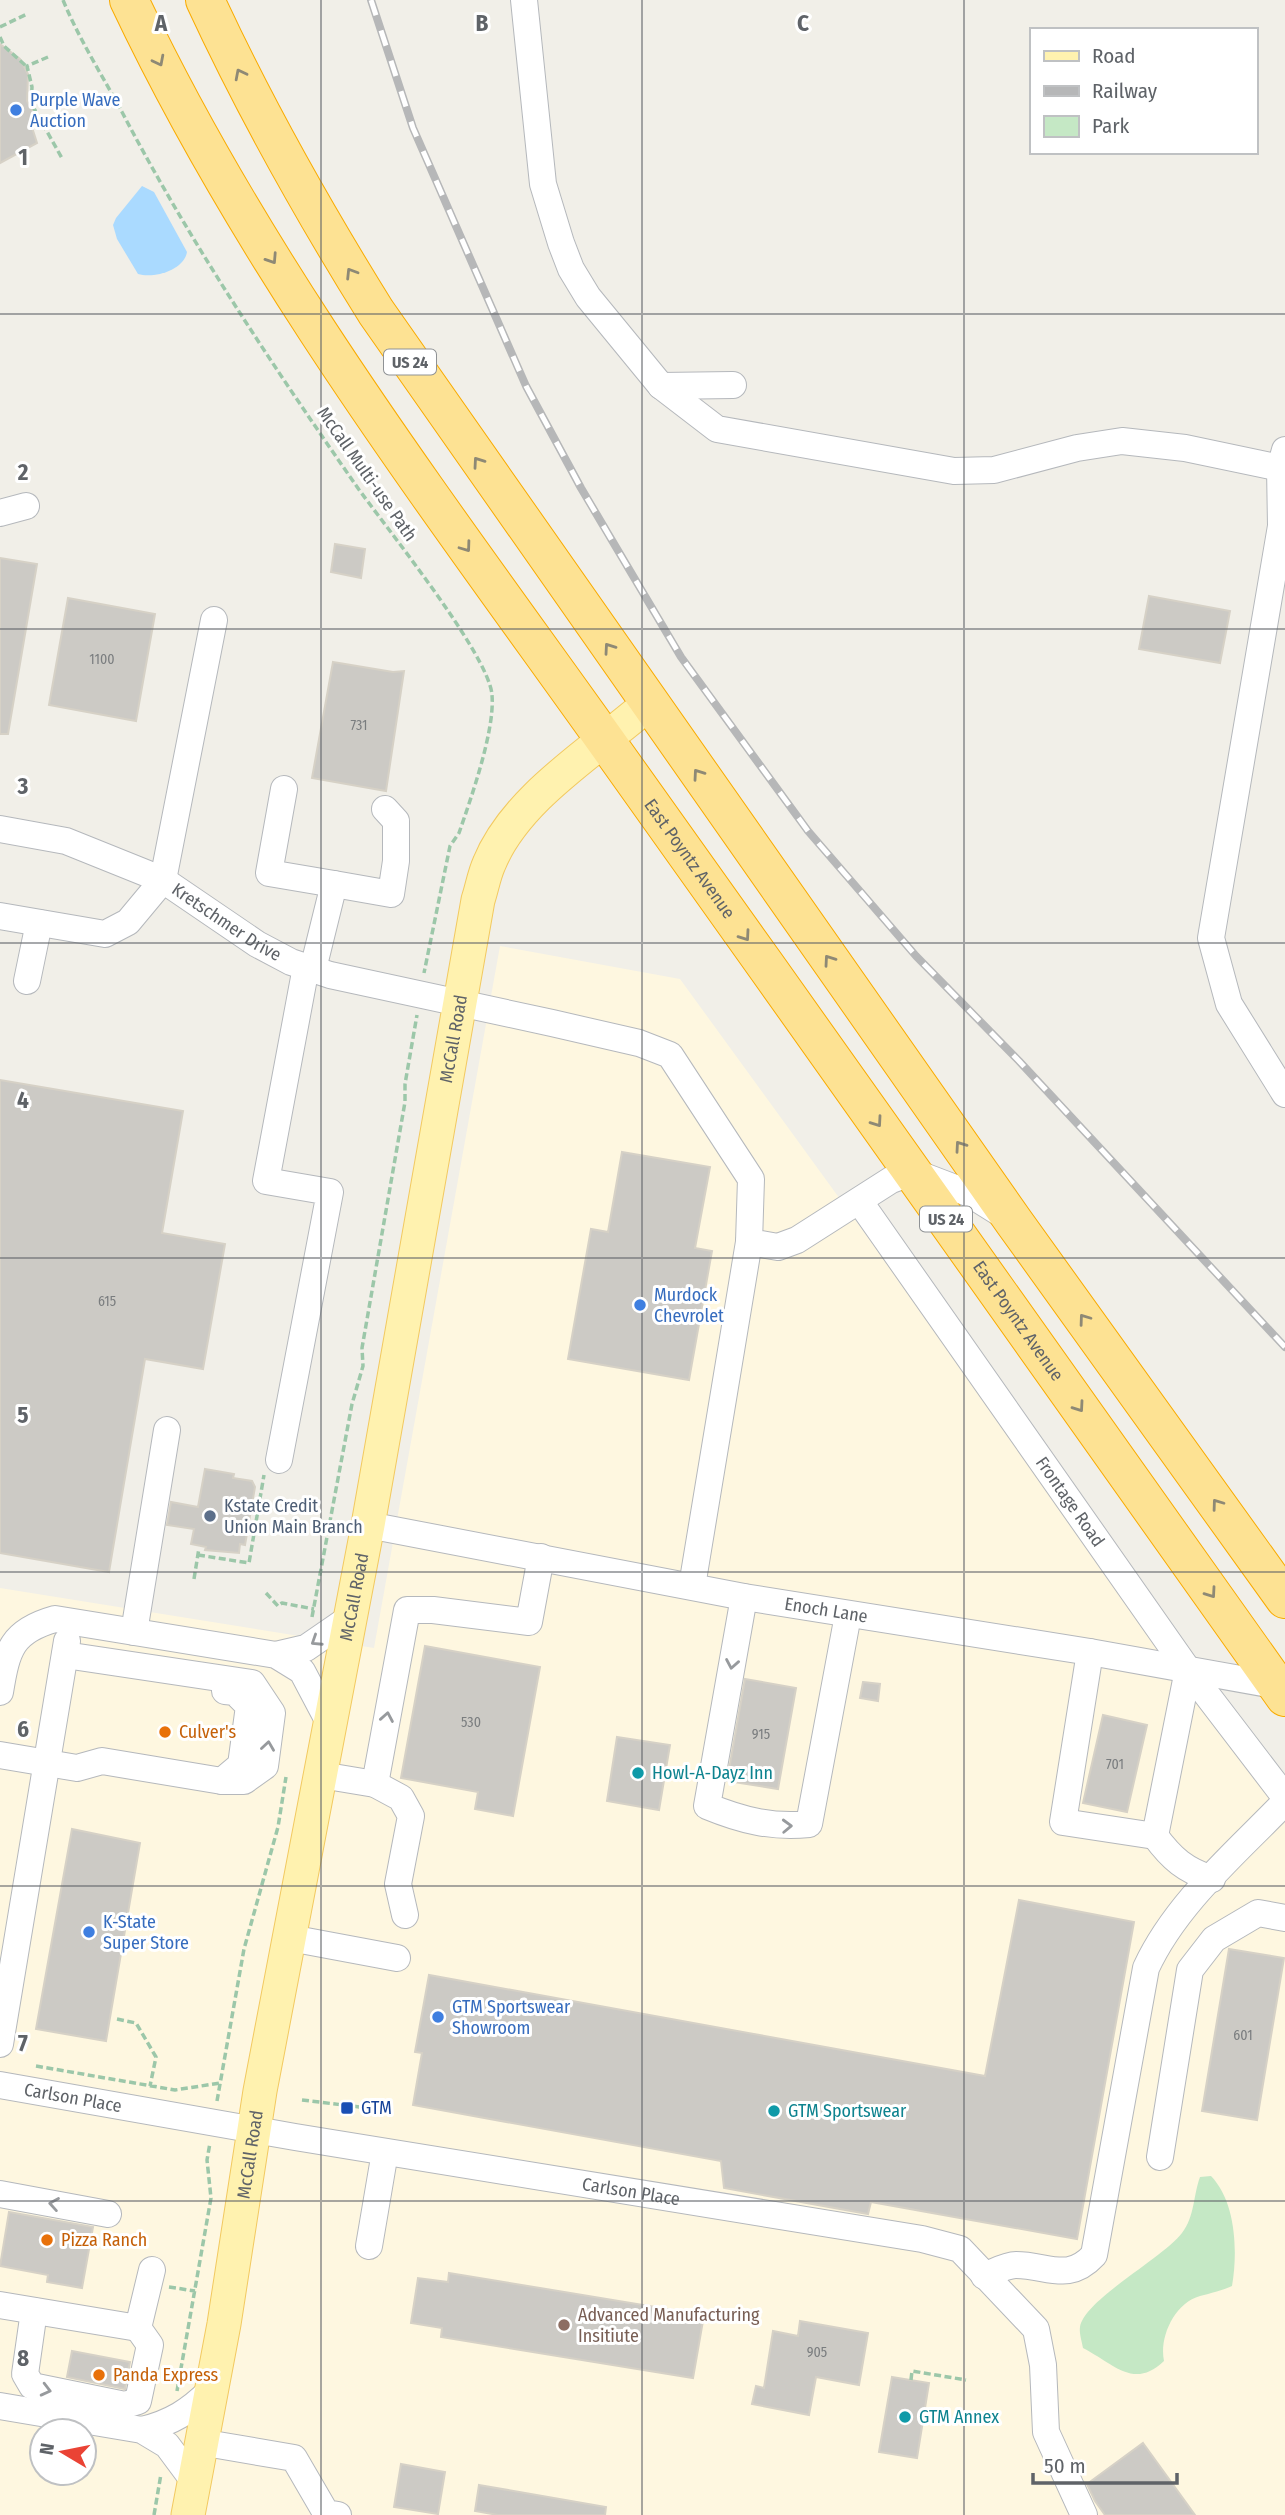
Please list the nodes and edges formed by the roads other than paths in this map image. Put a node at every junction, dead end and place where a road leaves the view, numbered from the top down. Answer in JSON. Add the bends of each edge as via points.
{"nodes":[{"id":1,"x":130,"y":0,"type":"edge"},
{"id":2,"x":205,"y":0,"type":"edge"},
{"id":3,"x":524,"y":0,"type":"edge"},
{"id":4,"x":733,"y":385,"type":"dead end"},
{"id":5,"x":661,"y":386,"type":"junction"},
{"id":6,"x":1283,"y":462,"type":"edge"},
{"id":7,"x":26,"y":506,"type":"dead end"},
{"id":8,"x":0,"y":513,"type":"edge"},
{"id":9,"x":214,"y":621,"type":"dead end"},
{"id":10,"x":648,"y":704,"type":"junction"},
{"id":11,"x":606,"y":741,"type":"junction"},
{"id":12,"x":284,"y":789,"type":"dead end"},
{"id":13,"x":385,"y":809,"type":"dead end"},
{"id":14,"x":0,"y":829,"type":"edge"},
{"id":15,"x":163,"y":880,"type":"junction"},
{"id":16,"x":334,"y":884,"type":"junction"},
{"id":17,"x":0,"y":916,"type":"edge"},
{"id":18,"x":39,"y":923,"type":"junction"},
{"id":19,"x":309,"y":968,"type":"junction"},
{"id":20,"x":27,"y":981,"type":"dead end"},
{"id":21,"x":460,"y":1002,"type":"junction"},
{"id":22,"x":1285,"y":1094,"type":"edge"},
{"id":23,"x":913,"y":1172,"type":"junction"},
{"id":24,"x":860,"y":1202,"type":"junction"},
{"id":25,"x":1014,"y":1222,"type":"junction"},
{"id":26,"x":749,"y":1242,"type":"junction"},
{"id":27,"x":167,"y":1430,"type":"dead end"},
{"id":28,"x":272,"y":1466,"type":"road end"},
{"id":29,"x":368,"y":1525,"type":"junction"},
{"id":30,"x":541,"y":1557,"type":"junction"},
{"id":31,"x":692,"y":1586,"type":"junction"},
{"id":32,"x":744,"y":1597,"type":"junction"},
{"id":33,"x":1285,"y":1599,"type":"edge"},
{"id":34,"x":848,"y":1615,"type":"junction"},
{"id":35,"x":351,"y":1617,"type":"junction"},
{"id":36,"x":134,"y":1632,"type":"junction"},
{"id":37,"x":1090,"y":1652,"type":"junction"},
{"id":38,"x":276,"y":1656,"type":"junction"},
{"id":39,"x":1188,"y":1670,"type":"junction"},
{"id":40,"x":1283,"y":1690,"type":"edge"},
{"id":41,"x":0,"y":1692,"type":"edge"},
{"id":42,"x":330,"y":1724,"type":"junction"},
{"id":43,"x":0,"y":1755,"type":"edge"},
{"id":44,"x":47,"y":1763,"type":"junction"},
{"id":45,"x":321,"y":1775,"type":"junction"},
{"id":46,"x":375,"y":1784,"type":"junction"},
{"id":47,"x":1285,"y":1799,"type":"edge"},
{"id":48,"x":1155,"y":1836,"type":"junction"},
{"id":49,"x":1212,"y":1879,"type":"junction"},
{"id":50,"x":405,"y":1915,"type":"dead end"},
{"id":51,"x":1285,"y":1918,"type":"edge"},
{"id":52,"x":290,"y":1938,"type":"junction"},
{"id":53,"x":397,"y":1958,"type":"dead end"},
{"id":54,"x":0,"y":2044,"type":"edge"},
{"id":55,"x":0,"y":2085,"type":"edge"},
{"id":56,"x":255,"y":2131,"type":"junction"},
{"id":57,"x":385,"y":2152,"type":"junction"},
{"id":58,"x":1160,"y":2157,"type":"dead end"},
{"id":59,"x":0,"y":2194,"type":"edge"},
{"id":60,"x":108,"y":2214,"type":"dead end"},
{"id":61,"x":369,"y":2246,"type":"dead end"},
{"id":62,"x":152,"y":2270,"type":"dead end"},
{"id":63,"x":984,"y":2276,"type":"junction"},
{"id":64,"x":0,"y":2305,"type":"edge"},
{"id":65,"x":34,"y":2311,"type":"junction"},
{"id":66,"x":138,"y":2328,"type":"junction"},
{"id":67,"x":210,"y":2391,"type":"junction"},
{"id":68,"x":0,"y":2406,"type":"edge"},
{"id":69,"x":142,"y":2430,"type":"junction"},
{"id":70,"x":200,"y":2442,"type":"junction"},
{"id":71,"x":193,"y":2480,"type":"junction"},
{"id":72,"x":188,"y":2515,"type":"edge"},
{"id":73,"x":338,"y":2515,"type":"edge"},
{"id":74,"x":1084,"y":2515,"type":"edge"}],
"edges":[{"from":1,"to":11,"type":"highway","number":"US 24","one_way":true,"via":[[191,123],[249,223],[412,472]]},
{"from":10,"to":2,"type":"highway","number":"US 24","one_way":true,"via":[[376,312],[273,138]]},
{"from":3,"to":5,"type":"street","via":[[543,184],[561,243],[588,298]]},
{"from":4,"to":5,"type":"street"},
{"from":5,"to":6,"type":"street","via":[[717,429],[954,471],[994,470],[1122,441]]},
{"from":6,"to":22,"type":"street","via":[[1281,526],[1211,938],[1228,1004]]},
{"from":7,"to":8,"type":"street"},
{"from":9,"to":15,"type":"street"},
{"from":10,"to":11,"type":"main road","name":"McCall Road"},
{"from":25,"to":10,"type":"highway","number":"US 24","one_way":true},
{"from":11,"to":21,"type":"main road","name":"McCall Road","via":[[546,787],[509,829],[489,863]]},
{"from":11,"to":23,"type":"highway","name":"East Poyntz Avenue","number":"US 24","one_way":true},
{"from":12,"to":16,"type":"street","via":[[269,873]]},
{"from":13,"to":16,"type":"street","via":[[396,821],[391,894]]},
{"from":14,"to":15,"type":"street","name":"Kretschmer Drive","via":[[66,841]]},
{"from":15,"to":18,"type":"street","via":[[118,930],[93,933]]},
{"from":15,"to":19,"type":"street","name":"Kretschmer Drive","via":[[257,944]]},
{"from":16,"to":19,"type":"street"},
{"from":17,"to":18,"type":"street"},
{"from":18,"to":20,"type":"street"},
{"from":19,"to":21,"type":"street","name":"Kretschmer Drive"},
{"from":19,"to":28,"type":"street","via":[[266,1181],[330,1192]]},
{"from":21,"to":26,"type":"street","name":"Kretschmer Drive","via":[[639,1043],[670,1055],[751,1180]]},
{"from":21,"to":29,"type":"main road","name":"McCall Road"},
{"from":23,"to":24,"type":"street","via":[[891,1180]]},
{"from":23,"to":25,"type":"street","via":[[968,1193]]},
{"from":23,"to":40,"type":"highway","name":"East Poyntz Avenue","number":"US 24","one_way":true},
{"from":24,"to":26,"type":"street","via":[[778,1247]]},
{"from":24,"to":39,"type":"street","name":"Frontage Road"},
{"from":33,"to":25,"type":"highway","number":"US 24","one_way":true},
{"from":26,"to":31,"type":"street","name":"Kretschmer Drive"},
{"from":27,"to":36,"type":"street"},
{"from":29,"to":30,"type":"street","name":"Enoch Lane"},
{"from":29,"to":35,"type":"main road","name":"McCall Road"},
{"from":30,"to":31,"type":"street","name":"Enoch Lane"},
{"from":46,"to":30,"type":"street","one_way":true,"via":[[407,1610],[529,1622]]},
{"from":31,"to":32,"type":"street","name":"Enoch Lane"},
{"from":32,"to":34,"type":"street","name":"Enoch Lane"},
{"from":32,"to":34,"type":"street","one_way":true,"via":[[707,1806],[735,1818],[781,1827],[809,1824]]},
{"from":34,"to":37,"type":"street","name":"Enoch Lane"},
{"from":35,"to":38,"type":"street","one_way":true,"via":[[306,1648]]},
{"from":35,"to":42,"type":"main road","name":"McCall Road"},
{"from":36,"to":38,"type":"street"},
{"from":36,"to":41,"type":"street","via":[[55,1619],[36,1624],[13,1643]]},
{"from":37,"to":39,"type":"street","name":"Enoch Lane"},
{"from":37,"to":48,"type":"street","via":[[1063,1822]]},
{"from":38,"to":42,"type":"street","via":[[302,1671]]},
{"from":39,"to":40,"type":"street","name":"Enoch Lane"},
{"from":39,"to":47,"type":"street","name":"Frontage Road"},
{"from":39,"to":48,"type":"street"},
{"from":42,"to":45,"type":"main road","name":"McCall Road"},
{"from":43,"to":44,"type":"street"},
{"from":44,"to":44,"type":"street","one_way":true,"via":[[77,1768],[102,1761],[244,1781],[265,1766],[272,1713],[252,1683],[103,1661],[66,1648]]},
{"from":44,"to":54,"type":"street"},
{"from":45,"to":46,"type":"street"},
{"from":45,"to":52,"type":"main road","name":"McCall Road"},
{"from":46,"to":50,"type":"street","via":[[401,1798],[411,1816],[397,1884]]},
{"from":47,"to":49,"type":"street"},
{"from":48,"to":49,"type":"street","via":[[1172,1859],[1188,1871]]},
{"from":49,"to":63,"type":"street","via":[[1158,1942],[1146,1968],[1094,2255],[1071,2272],[1014,2264]]},
{"from":51,"to":58,"type":"street","via":[[1258,1913],[1214,1939],[1190,1970]]},
{"from":52,"to":53,"type":"street"},
{"from":52,"to":56,"type":"main road","name":"McCall Road"},
{"from":55,"to":56,"type":"street","name":"Carlson Place"},
{"from":56,"to":57,"type":"street","name":"Carlson Place"},
{"from":56,"to":67,"type":"main road","name":"McCall Road"},
{"from":57,"to":61,"type":"street"},
{"from":57,"to":63,"type":"street","name":"Carlson Place","via":[[922,2239],[960,2249]]},
{"from":60,"to":59,"type":"street","one_way":true},
{"from":62,"to":66,"type":"street"},
{"from":63,"to":74,"type":"street","name":"Carlson Place","via":[[1036,2329],[1046,2432]]},
{"from":64,"to":65,"type":"street"},
{"from":65,"to":66,"type":"street"},
{"from":65,"to":66,"type":"street","one_way":true,"via":[[25,2374],[32,2386],[125,2405],[138,2401],[146,2375],[149,2345]]},
{"from":67,"to":69,"type":"street","via":[[193,2409]]},
{"from":67,"to":70,"type":"main road","name":"McCall Road"},
{"from":68,"to":69,"type":"street"},
{"from":69,"to":71,"type":"street","via":[[167,2445]]},
{"from":70,"to":71,"type":"main road","name":"McCall Road"},
{"from":70,"to":73,"type":"street","via":[[294,2458],[326,2513]]},
{"from":71,"to":72,"type":"main road","name":"McCall Road"}]}
